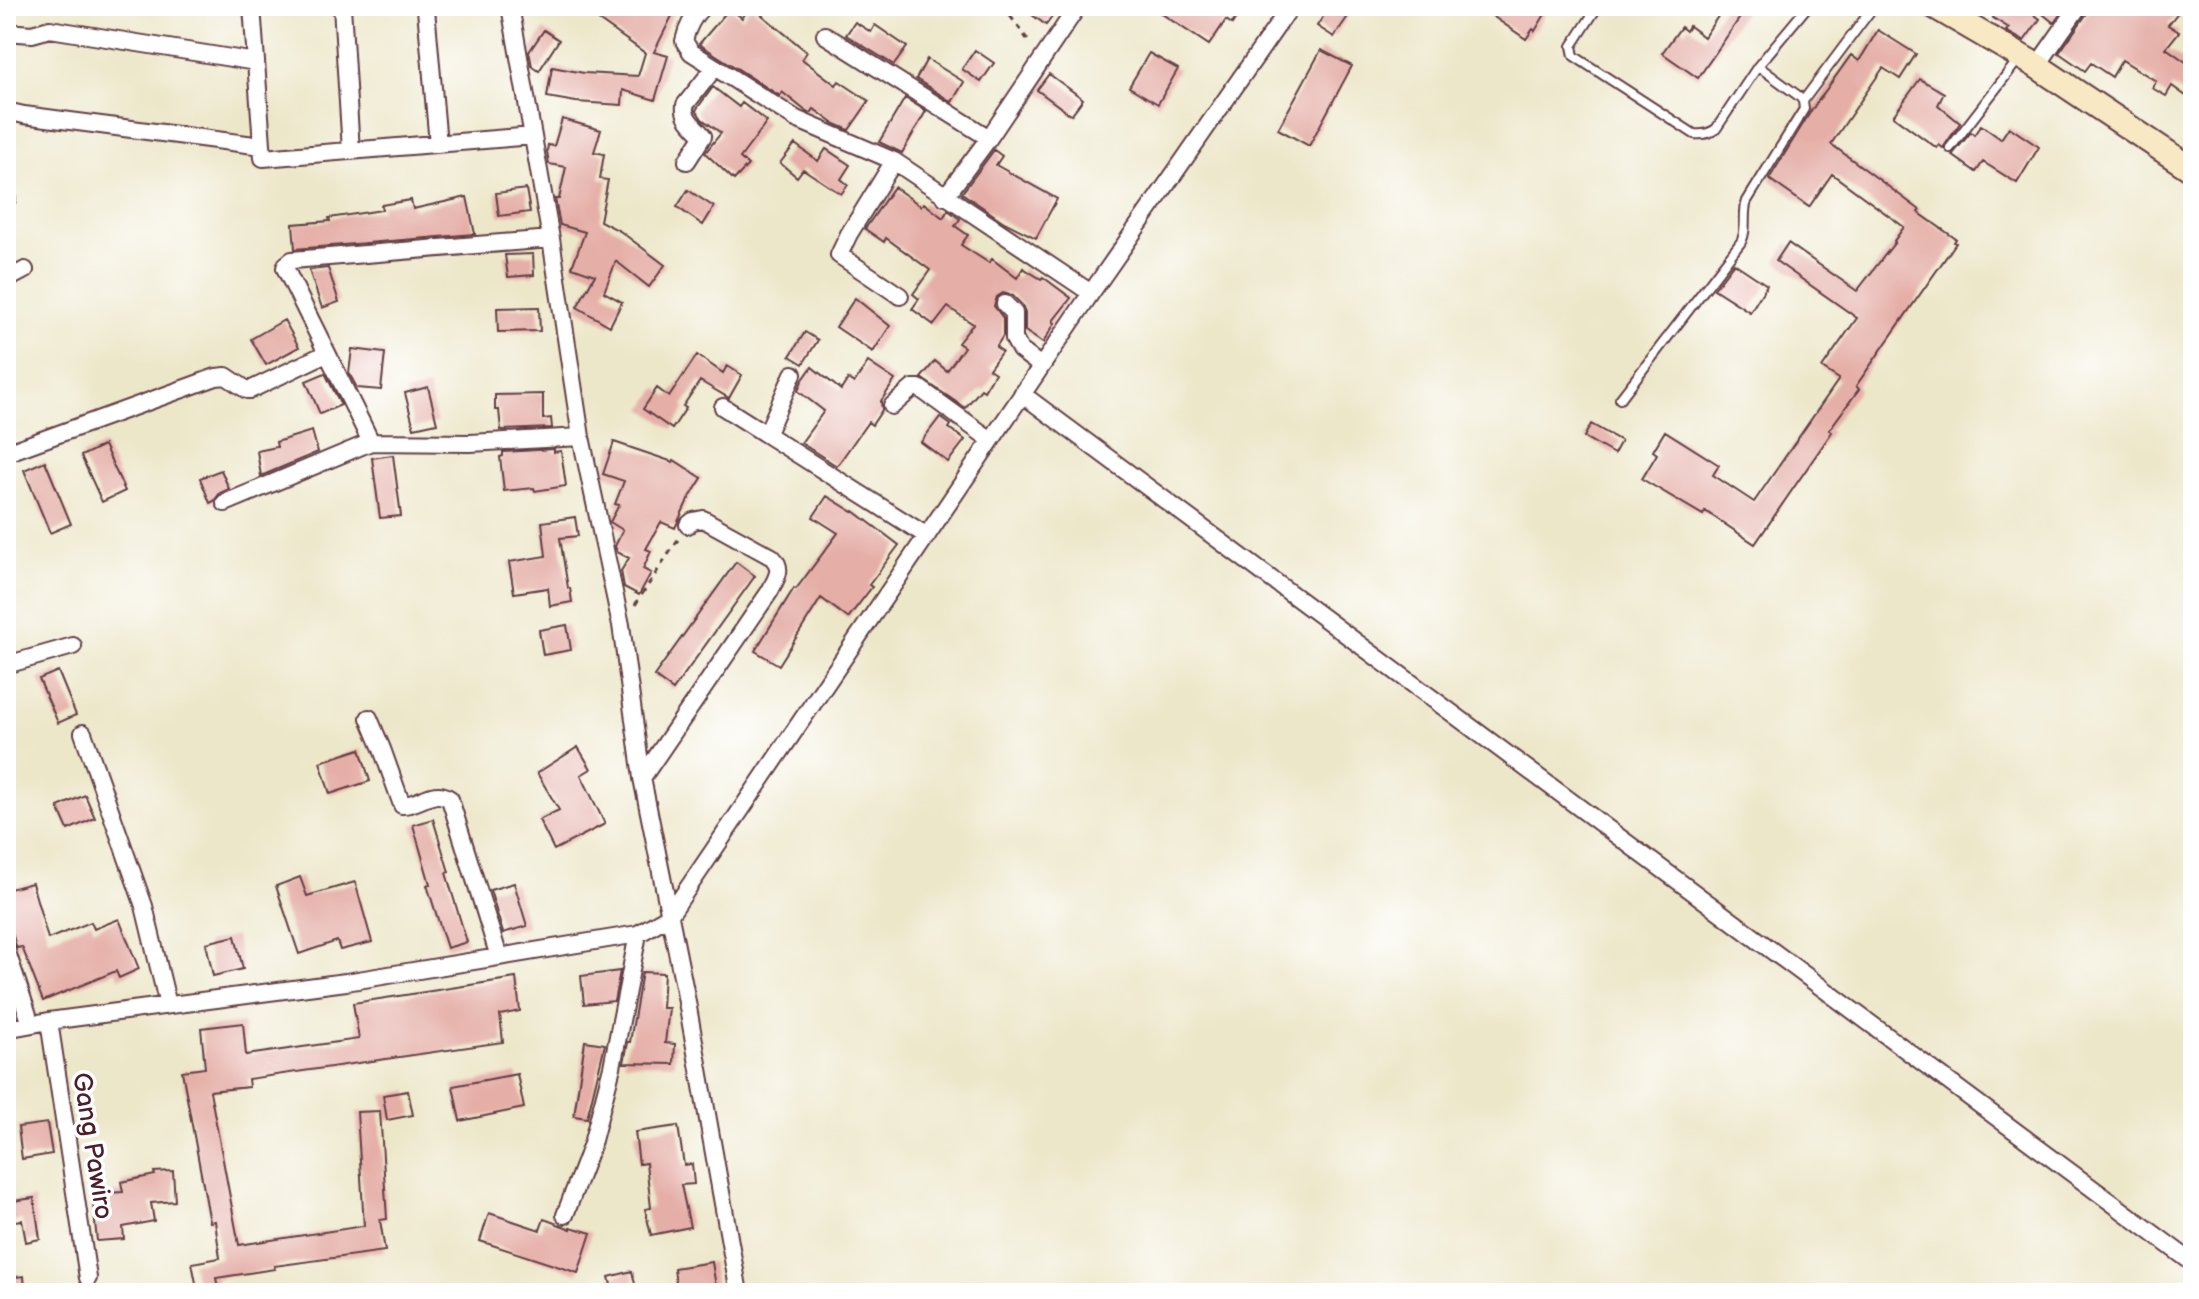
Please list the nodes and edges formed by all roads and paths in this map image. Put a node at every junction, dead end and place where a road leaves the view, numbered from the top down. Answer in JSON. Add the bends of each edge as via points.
{"nodes":[{"id":1,"x":252,"y":6,"type":"edge"},
{"id":2,"x":342,"y":6,"type":"edge"},
{"id":3,"x":510,"y":6,"type":"edge"},
{"id":4,"x":703,"y":6,"type":"edge"},
{"id":5,"x":1003,"y":6,"type":"edge"},
{"id":6,"x":1078,"y":6,"type":"edge"},
{"id":7,"x":1291,"y":6,"type":"edge"},
{"id":8,"x":1598,"y":6,"type":"edge"},
{"id":9,"x":1808,"y":6,"type":"edge"},
{"id":10,"x":1874,"y":6,"type":"edge"},
{"id":11,"x":1934,"y":6,"type":"edge"},
{"id":12,"x":2079,"y":6,"type":"edge"},
{"id":13,"x":426,"y":9,"type":"dead end"},
{"id":14,"x":6,"y":32,"type":"edge"},
{"id":15,"x":825,"y":35,"type":"dead end"},
{"id":16,"x":1042,"y":59,"type":"junction"},
{"id":17,"x":2029,"y":61,"type":"junction"},
{"id":18,"x":256,"y":62,"type":"junction"},
{"id":19,"x":1758,"y":66,"type":"junction"},
{"id":20,"x":715,"y":67,"type":"junction"},
{"id":21,"x":1803,"y":101,"type":"junction"},
{"id":22,"x":6,"y":111,"type":"edge"},
{"id":23,"x":533,"y":136,"type":"junction"},
{"id":24,"x":989,"y":138,"type":"junction"},
{"id":25,"x":438,"y":144,"type":"junction"},
{"id":26,"x":262,"y":146,"type":"junction"},
{"id":27,"x":1950,"y":148,"type":"dead end"},
{"id":28,"x":351,"y":151,"type":"junction"},
{"id":29,"x":687,"y":161,"type":"dead end"},
{"id":30,"x":894,"y":161,"type":"junction"},
{"id":31,"x":2193,"y":170,"type":"edge"},
{"id":32,"x":945,"y":197,"type":"junction"},
{"id":33,"x":551,"y":239,"type":"junction"},
{"id":34,"x":25,"y":270,"type":"dead end"},
{"id":35,"x":6,"y":280,"type":"edge"},
{"id":36,"x":1091,"y":293,"type":"junction"},
{"id":37,"x":900,"y":296,"type":"dead end"},
{"id":38,"x":1005,"y":304,"type":"dead end"},
{"id":39,"x":327,"y":353,"type":"junction"},
{"id":40,"x":1041,"y":366,"type":"junction"},
{"id":41,"x":793,"y":374,"type":"dead end"},
{"id":42,"x":1022,"y":394,"type":"junction"},
{"id":43,"x":1620,"y":399,"type":"dead end"},
{"id":44,"x":892,"y":406,"type":"dead end"},
{"id":45,"x":723,"y":407,"type":"dead end"},
{"id":46,"x":767,"y":433,"type":"junction"},
{"id":47,"x":581,"y":437,"type":"junction"},
{"id":48,"x":991,"y":440,"type":"junction"},
{"id":49,"x":371,"y":442,"type":"junction"},
{"id":50,"x":6,"y":453,"type":"edge"},
{"id":51,"x":225,"y":503,"type":"dead end"},
{"id":52,"x":688,"y":525,"type":"joint"},
{"id":53,"x":927,"y":536,"type":"junction"},
{"id":54,"x":628,"y":616,"type":"dead end"},
{"id":55,"x":73,"y":646,"type":"dead end"},
{"id":56,"x":6,"y":665,"type":"edge"},
{"id":57,"x":369,"y":718,"type":"dead end"},
{"id":58,"x":83,"y":733,"type":"dead end"},
{"id":59,"x":642,"y":778,"type":"junction"},
{"id":60,"x":669,"y":916,"type":"junction"},
{"id":61,"x":638,"y":934,"type":"junction"},
{"id":62,"x":6,"y":949,"type":"edge"},
{"id":63,"x":499,"y":957,"type":"junction"},
{"id":64,"x":168,"y":1005,"type":"junction"},
{"id":65,"x":49,"y":1021,"type":"junction"},
{"id":66,"x":31,"y":1024,"type":"junction"},
{"id":67,"x":6,"y":1029,"type":"edge"},
{"id":68,"x":565,"y":1215,"type":"dead end"},
{"id":69,"x":2193,"y":1263,"type":"edge"},
{"id":70,"x":88,"y":1278,"type":"dead end"},
{"id":71,"x":739,"y":1293,"type":"edge"}],
"edges":[{"from":1,"to":18,"type":"street"},
{"from":2,"to":28,"type":"street"},
{"from":3,"to":23,"type":"street"},
{"from":4,"to":20,"type":"street","via":[[684,41]]},
{"from":5,"to":16,"type":"path"},
{"from":6,"to":16,"type":"street"},
{"from":7,"to":36,"type":"street"},
{"from":8,"to":19,"type":"lane","via":[[1572,46],[1574,56],[1694,134],[1716,129]]},
{"from":9,"to":19,"type":"lane"},
{"from":10,"to":21,"type":"lane"},
{"from":11,"to":17,"type":"main road"},
{"from":12,"to":17,"type":"street"},
{"from":13,"to":25,"type":"street"},
{"from":14,"to":18,"type":"street","via":[[50,29]]},
{"from":15,"to":24,"type":"street"},
{"from":16,"to":24,"type":"street"},
{"from":17,"to":27,"type":"lane"},
{"from":17,"to":31,"type":"main road"},
{"from":18,"to":26,"type":"street"},
{"from":19,"to":21,"type":"lane"},
{"from":20,"to":29,"type":"street","via":[[685,105],[689,122],[703,136]]},
{"from":20,"to":30,"type":"street","via":[[796,119]]},
{"from":21,"to":43,"type":"lane","via":[[1804,109],[1747,201],[1741,242]]},
{"from":22,"to":26,"type":"street"},
{"from":23,"to":25,"type":"street"},
{"from":23,"to":33,"type":"street"},
{"from":24,"to":32,"type":"street"},
{"from":25,"to":28,"type":"street"},
{"from":26,"to":28,"type":"street","via":[[263,158]]},
{"from":30,"to":32,"type":"street"},
{"from":30,"to":37,"type":"street","via":[[839,255]]},
{"from":32,"to":36,"type":"street"},
{"from":33,"to":39,"type":"street","via":[[292,260],[285,268]]},
{"from":33,"to":47,"type":"street"},
{"from":34,"to":35,"type":"street"},
{"from":36,"to":40,"type":"street"},
{"from":38,"to":40,"type":"street","via":[[1014,313],[1014,339],[1020,350]]},
{"from":39,"to":49,"type":"street"},
{"from":39,"to":50,"type":"street","via":[[250,390],[226,376],[216,377]]},
{"from":40,"to":42,"type":"street"},
{"from":41,"to":46,"type":"street"},
{"from":42,"to":48,"type":"street"},
{"from":42,"to":69,"type":"street"},
{"from":44,"to":48,"type":"street","via":[[919,388]]},
{"from":45,"to":46,"type":"street"},
{"from":46,"to":53,"type":"street"},
{"from":47,"to":49,"type":"street"},
{"from":47,"to":59,"type":"street","via":[[621,625]]},
{"from":48,"to":53,"type":"street"},
{"from":49,"to":51,"type":"street"},
{"from":52,"to":54,"type":"path"},
{"from":52,"to":59,"type":"street","via":[[703,519],[772,557],[779,571]]},
{"from":53,"to":60,"type":"street"},
{"from":55,"to":56,"type":"street"},
{"from":57,"to":63,"type":"street","via":[[402,805],[439,793],[450,799]]},
{"from":58,"to":64,"type":"street","via":[[144,906]]},
{"from":59,"to":60,"type":"street"},
{"from":60,"to":61,"type":"street"},
{"from":60,"to":71,"type":"street"},
{"from":61,"to":63,"type":"street"},
{"from":61,"to":68,"type":"street","via":[[592,1144]]},
{"from":62,"to":66,"type":"street"},
{"from":63,"to":64,"type":"street"},
{"from":64,"to":65,"type":"street"},
{"from":65,"to":66,"type":"street"},
{"from":65,"to":70,"type":"street","name":"Gang Pawiro"},
{"from":66,"to":67,"type":"street"}]}
